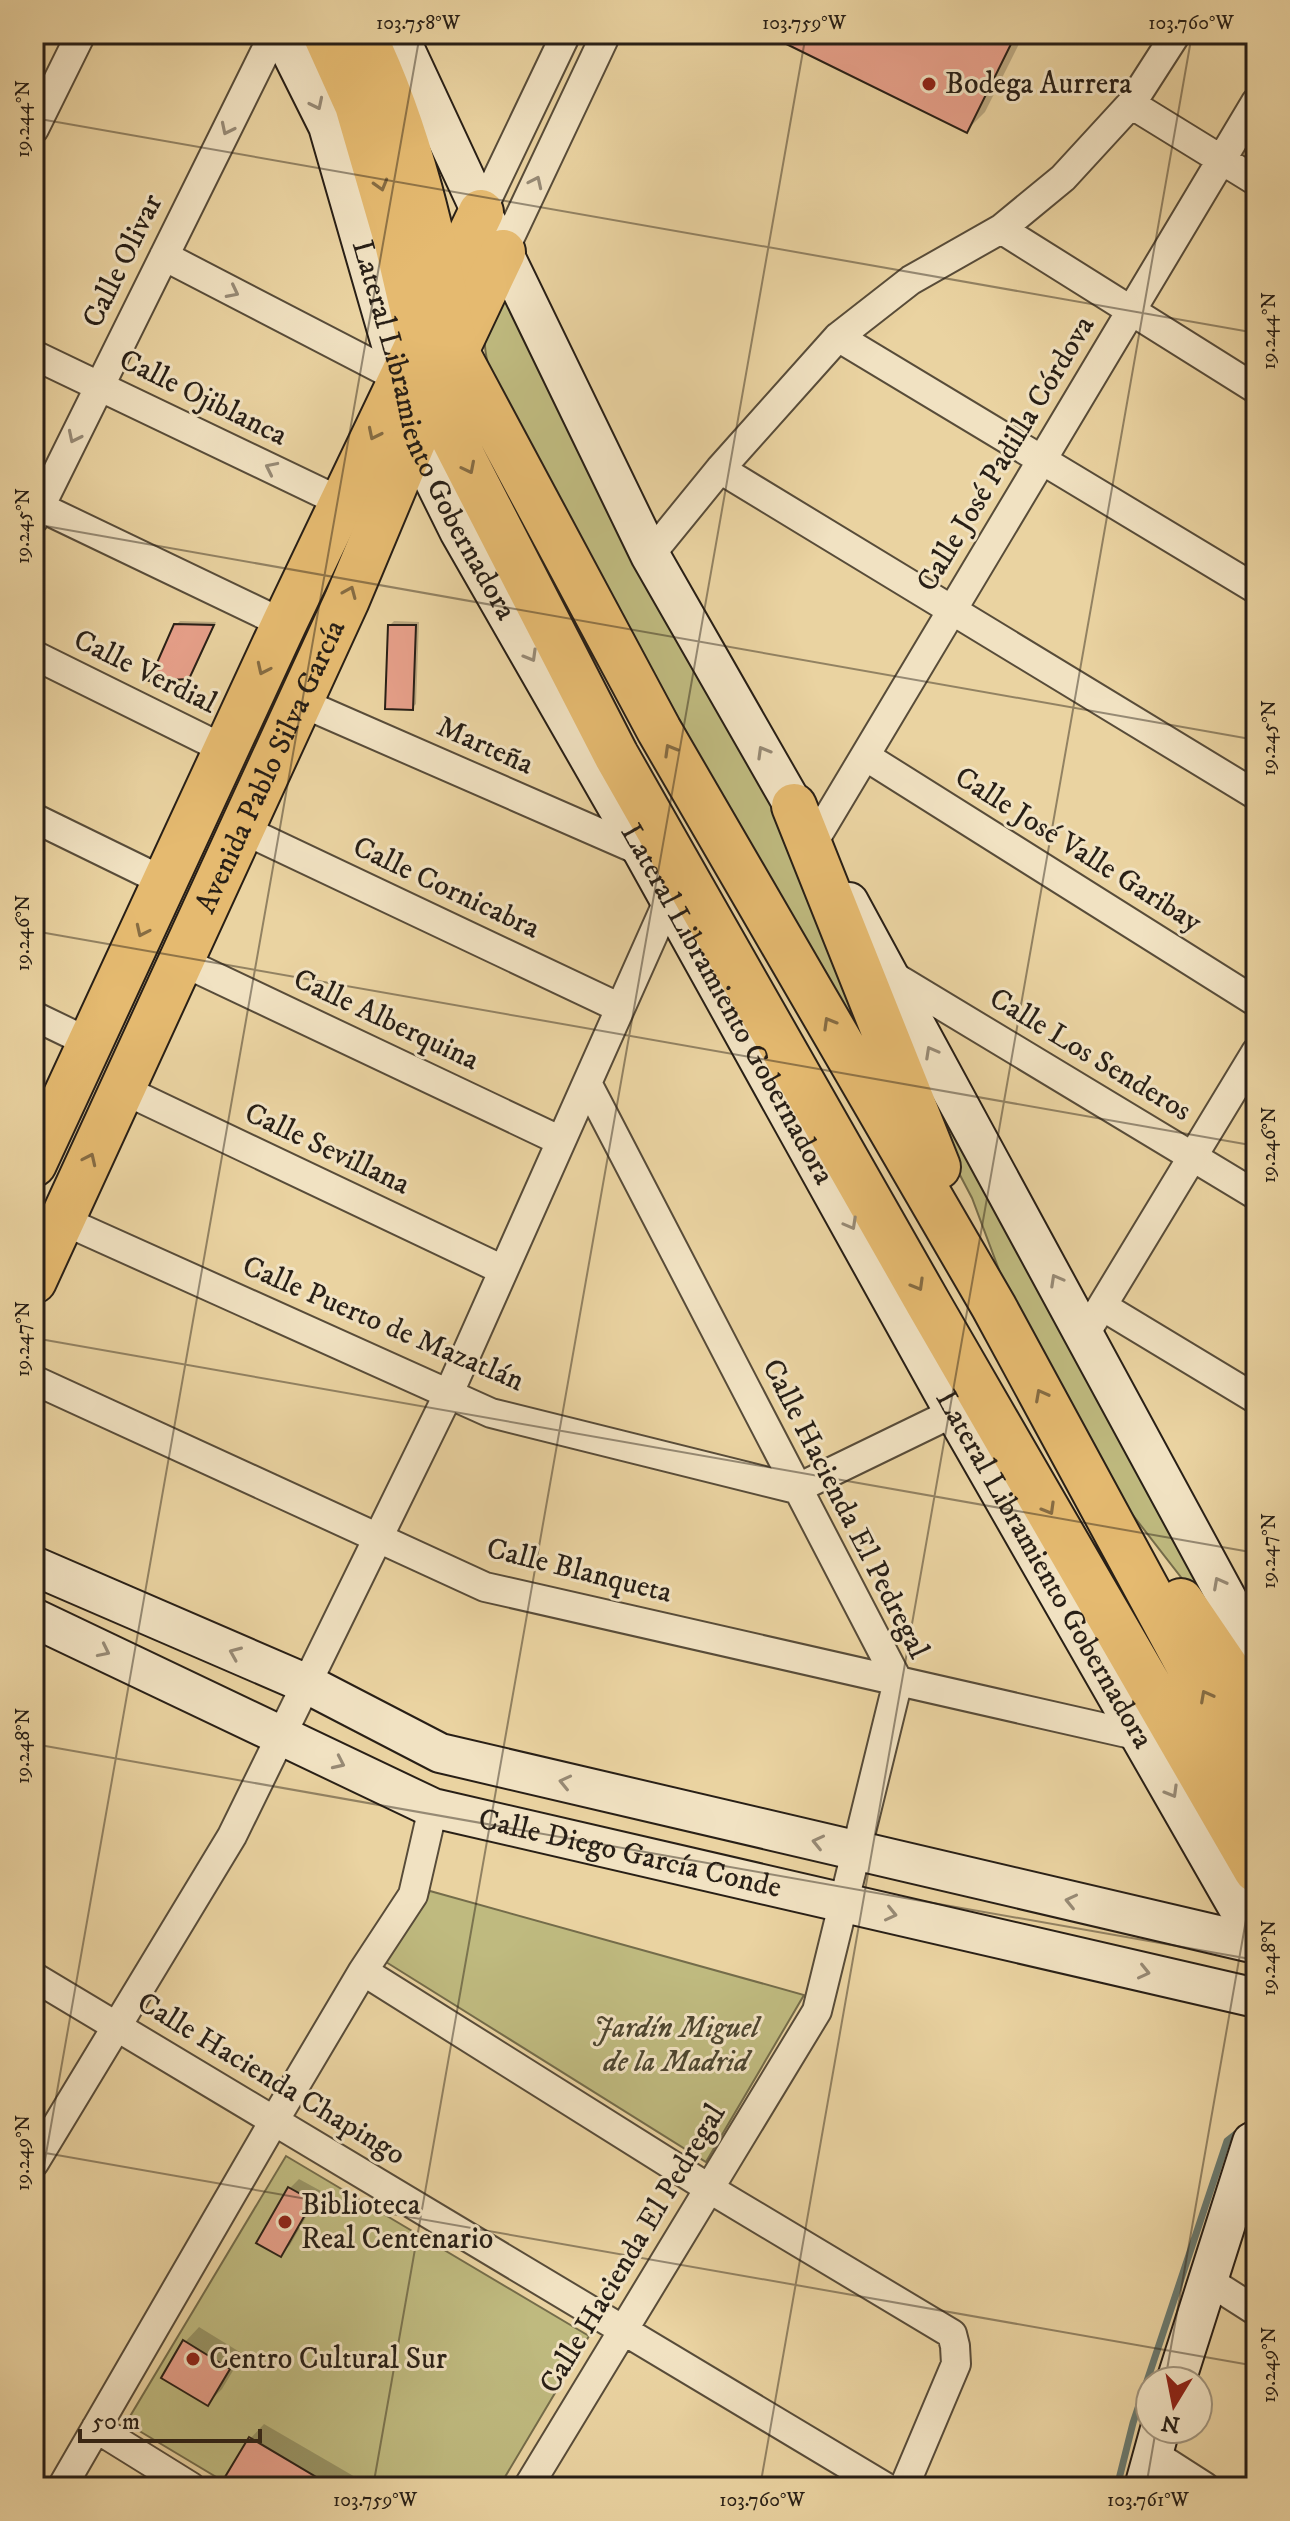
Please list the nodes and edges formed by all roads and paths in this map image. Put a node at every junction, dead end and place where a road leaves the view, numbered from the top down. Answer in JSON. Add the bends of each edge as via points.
{"nodes":[{"id":1,"x":81,"y":34,"type":"edge"},
{"id":2,"x":274,"y":34,"type":"edge"},
{"id":3,"x":282,"y":34,"type":"edge"},
{"id":4,"x":325,"y":34,"type":"edge"},
{"id":5,"x":363,"y":34,"type":"edge"},
{"id":6,"x":398,"y":34,"type":"edge"},
{"id":7,"x":566,"y":34,"type":"edge"},
{"id":8,"x":606,"y":34,"type":"edge"},
{"id":9,"x":1176,"y":34,"type":"edge"},
{"id":10,"x":1256,"y":102,"type":"edge"},
{"id":11,"x":1131,"y":104,"type":"junction"},
{"id":12,"x":34,"y":129,"type":"edge"},
{"id":13,"x":1221,"y":160,"type":"junction"},
{"id":14,"x":1256,"y":181,"type":"edge"},
{"id":15,"x":481,"y":212,"type":"junction"},
{"id":16,"x":1001,"y":229,"type":"junction"},
{"id":17,"x":503,"y":252,"type":"junction"},
{"id":18,"x":164,"y":256,"type":"junction"},
{"id":19,"x":444,"y":288,"type":"junction"},
{"id":20,"x":1131,"y":311,"type":"junction"},
{"id":21,"x":838,"y":337,"type":"junction"},
{"id":22,"x":34,"y":355,"type":"edge"},
{"id":23,"x":427,"y":368,"type":"junction"},
{"id":24,"x":100,"y":386,"type":"junction"},
{"id":25,"x":1256,"y":389,"type":"edge"},
{"id":26,"x":414,"y":440,"type":"junction"},
{"id":27,"x":1042,"y":460,"type":"junction"},
{"id":28,"x":720,"y":469,"type":"junction"},
{"id":29,"x":341,"y":502,"type":"junction"},
{"id":30,"x":37,"y":513,"type":"edge"},
{"id":31,"x":650,"y":555,"type":"junction"},
{"id":32,"x":1256,"y":589,"type":"edge"},
{"id":33,"x":952,"y":610,"type":"junction"},
{"id":34,"x":284,"y":624,"type":"junction"},
{"id":35,"x":34,"y":655,"type":"edge"},
{"id":36,"x":300,"y":702,"type":"junction"},
{"id":37,"x":226,"y":750,"type":"junction"},
{"id":38,"x":865,"y":756,"type":"junction"},
{"id":39,"x":1256,"y":795,"type":"edge"},
{"id":40,"x":34,"y":818,"type":"edge"},
{"id":41,"x":804,"y":824,"type":"junction"},
{"id":42,"x":242,"y":829,"type":"junction"},
{"id":43,"x":643,"y":852,"type":"junction"},
{"id":44,"x":165,"y":882,"type":"junction"},
{"id":45,"x":669,"y":899,"type":"junction"},
{"id":46,"x":181,"y":961,"type":"junction"},
{"id":47,"x":888,"y":973,"type":"junction"},
{"id":48,"x":1256,"y":1002,"type":"edge"},
{"id":49,"x":620,"y":1008,"type":"junction"},
{"id":50,"x":34,"y":1016,"type":"edge"},
{"id":51,"x":90,"y":1043,"type":"junction"},
{"id":52,"x":1256,"y":1052,"type":"edge"},
{"id":53,"x":587,"y":1083,"type":"junction"},
{"id":54,"x":122,"y":1089,"type":"junction"},
{"id":55,"x":561,"y":1141,"type":"junction"},
{"id":56,"x":1193,"y":1156,"type":"junction"},
{"id":57,"x":34,"y":1164,"type":"edge"},
{"id":58,"x":1256,"y":1195,"type":"edge"},
{"id":59,"x":62,"y":1220,"type":"junction"},
{"id":60,"x":503,"y":1270,"type":"junction"},
{"id":61,"x":34,"y":1281,"type":"edge"},
{"id":62,"x":994,"y":1307,"type":"junction"},
{"id":63,"x":1093,"y":1320,"type":"junction"},
{"id":64,"x":34,"y":1380,"type":"edge"},
{"id":65,"x":448,"y":1395,"type":"junction"},
{"id":66,"x":1256,"y":1399,"type":"edge"},
{"id":67,"x":969,"y":1405,"type":"junction"},
{"id":68,"x":796,"y":1489,"type":"junction"},
{"id":69,"x":1103,"y":1510,"type":"junction"},
{"id":70,"x":378,"y":1538,"type":"junction"},
{"id":71,"x":34,"y":1566,"type":"edge"},
{"id":72,"x":34,"y":1618,"type":"edge"},
{"id":73,"x":1256,"y":1652,"type":"edge"},
{"id":74,"x":898,"y":1681,"type":"junction"},
{"id":75,"x":307,"y":1684,"type":"junction"},
{"id":76,"x":1256,"y":1711,"type":"edge"},
{"id":77,"x":281,"y":1736,"type":"junction"},
{"id":78,"x":1140,"y":1736,"type":"junction"},
{"id":79,"x":1256,"y":1790,"type":"edge"},
{"id":80,"x":433,"y":1808,"type":"junction"},
{"id":81,"x":857,"y":1851,"type":"junction"},
{"id":82,"x":1256,"y":1870,"type":"edge"},
{"id":83,"x":845,"y":1903,"type":"junction"},
{"id":84,"x":1256,"y":1942,"type":"edge"},
{"id":85,"x":363,"y":1971,"type":"junction"},
{"id":86,"x":34,"y":1977,"type":"edge"},
{"id":87,"x":1256,"y":1998,"type":"edge"},
{"id":88,"x":117,"y":2026,"type":"junction"},
{"id":89,"x":274,"y":2121,"type":"junction"},
{"id":90,"x":1256,"y":2140,"type":"edge"},
{"id":91,"x":34,"y":2163,"type":"edge"},
{"id":92,"x":710,"y":2189,"type":"junction"},
{"id":93,"x":1209,"y":2281,"type":"junction"},
{"id":94,"x":1256,"y":2311,"type":"edge"},
{"id":95,"x":624,"y":2331,"type":"junction"},
{"id":96,"x":1181,"y":2365,"type":"edge"},
{"id":97,"x":96,"y":2428,"type":"junction"},
{"id":98,"x":1152,"y":2456,"type":"edge"},
{"id":99,"x":62,"y":2487,"type":"edge"},
{"id":100,"x":191,"y":2487,"type":"edge"},
{"id":101,"x":529,"y":2487,"type":"edge"},
{"id":102,"x":885,"y":2487,"type":"edge"},
{"id":103,"x":904,"y":2487,"type":"edge"},
{"id":104,"x":1205,"y":2487,"type":"edge"}],
"edges":[{"from":1,"to":12,"type":"street"},
{"from":2,"to":18,"type":"street","name":"Calle Olivar","one_way":true},
{"from":3,"to":23,"type":"street","name":"Lateral Libramiento Gobernadora","one_way":true,"via":[[328,126]]},
{"from":4,"to":23,"type":"main road","one_way":true,"via":[[357,105]]},
{"from":5,"to":19,"type":"main road","via":[[411,158]]},
{"from":6,"to":15,"type":"street"},
{"from":7,"to":15,"type":"street"},
{"from":17,"to":8,"type":"street","one_way":true},
{"from":9,"to":11,"type":"street"},
{"from":10,"to":13,"type":"street","name":"Calle José Padilla Córdova"},
{"from":11,"to":13,"type":"street"},
{"from":11,"to":16,"type":"street","via":[[1063,178]]},
{"from":13,"to":14,"type":"street"},
{"from":13,"to":20,"type":"street","name":"Calle José Padilla Córdova"},
{"from":15,"to":17,"type":"street"},
{"from":15,"to":19,"type":"main road","name":"Avenida Pablo Silva García"},
{"from":16,"to":20,"type":"street"},
{"from":16,"to":21,"type":"street","via":[[911,280]]},
{"from":17,"to":23,"type":"main road","name":"Avenida Pablo Silva García"},
{"from":17,"to":31,"type":"street"},
{"from":18,"to":23,"type":"street","one_way":true},
{"from":18,"to":24,"type":"street","name":"Calle Olivar"},
{"from":19,"to":23,"type":"main road","name":"Avenida Pablo Silva García"},
{"from":20,"to":25,"type":"street"},
{"from":20,"to":27,"type":"street","name":"Calle José Padilla Córdova"},
{"from":21,"to":27,"type":"street"},
{"from":21,"to":28,"type":"street"},
{"from":22,"to":24,"type":"street","name":"Calle Ojiblanca"},
{"from":23,"to":26,"type":"main road","name":"Avenida Pablo Silva García"},
{"from":23,"to":29,"type":"main road","name":"Avenida Pablo Silva García","one_way":true},
{"from":62,"to":23,"type":"main road","one_way":true,"via":[[659,730]]},
{"from":23,"to":67,"type":"main road","one_way":true,"via":[[616,755]]},
{"from":29,"to":24,"type":"street","name":"Calle Ojiblanca","one_way":true},
{"from":24,"to":30,"type":"street","name":"Calle Olivar","one_way":true},
{"from":36,"to":26,"type":"main road","name":"Avenida Pablo Silva García","one_way":true},
{"from":26,"to":43,"type":"street","name":"Lateral Libramiento Gobernadora","one_way":true,"via":[[459,531]]},
{"from":27,"to":32,"type":"street"},
{"from":27,"to":33,"type":"street","name":"Calle José Padilla Córdova"},
{"from":28,"to":31,"type":"street"},
{"from":28,"to":33,"type":"street"},
{"from":29,"to":34,"type":"main road","name":"Avenida Pablo Silva García"},
{"from":30,"to":34,"type":"street"},
{"from":41,"to":31,"type":"street","one_way":true},
{"from":33,"to":38,"type":"street","name":"Calle José Padilla Córdova"},
{"from":33,"to":39,"type":"street"},
{"from":34,"to":37,"type":"main road","name":"Avenida Pablo Silva García","one_way":true},
{"from":35,"to":37,"type":"street","name":"Calle Verdial"},
{"from":36,"to":42,"type":"main road","name":"Avenida Pablo Silva García"},
{"from":36,"to":43,"type":"street","name":"Marteña"},
{"from":37,"to":44,"type":"main road","name":"Avenida Pablo Silva García"},
{"from":38,"to":41,"type":"street","name":"Calle José Padilla Córdova"},
{"from":38,"to":48,"type":"street","name":"Calle José Valle Garibay"},
{"from":40,"to":44,"type":"street"},
{"from":41,"to":47,"type":"street"},
{"from":41,"to":62,"type":"main road"},
{"from":42,"to":46,"type":"main road","name":"Avenida Pablo Silva García"},
{"from":42,"to":49,"type":"street","name":"Calle Cornicabra"},
{"from":43,"to":45,"type":"street","name":"Lateral Libramiento Gobernadora"},
{"from":44,"to":51,"type":"main road","name":"Avenida Pablo Silva García","one_way":true},
{"from":45,"to":49,"type":"street"},
{"from":45,"to":67,"type":"street","name":"Lateral Libramiento Gobernadora","one_way":true},
{"from":46,"to":54,"type":"main road","name":"Avenida Pablo Silva García"},
{"from":46,"to":55,"type":"street","name":"Calle Alberquina"},
{"from":47,"to":56,"type":"street","name":"Calle Los Senderos"},
{"from":63,"to":47,"type":"street","one_way":true},
{"from":49,"to":53,"type":"street"},
{"from":50,"to":51,"type":"street"},
{"from":51,"to":57,"type":"main road","name":"Avenida Pablo Silva García"},
{"from":52,"to":56,"type":"street"},
{"from":53,"to":55,"type":"street"},
{"from":53,"to":68,"type":"street","name":"Calle Hacienda El Pedregal"},
{"from":59,"to":54,"type":"main road","name":"Avenida Pablo Silva García","one_way":true},
{"from":54,"to":60,"type":"street","name":"Calle Sevillana"},
{"from":55,"to":60,"type":"street"},
{"from":56,"to":58,"type":"street","name":"Calle Los Senderos"},
{"from":56,"to":63,"type":"street"},
{"from":59,"to":61,"type":"main road","name":"Avenida Pablo Silva García"},
{"from":59,"to":65,"type":"street","name":"Calle Puerto de Mazatlán"},
{"from":60,"to":65,"type":"street"},
{"from":69,"to":62,"type":"main road","one_way":true},
{"from":63,"to":66,"type":"street"},
{"from":73,"to":63,"type":"street","one_way":true},
{"from":64,"to":70,"type":"street","name":"Calle Blanqueta"},
{"from":65,"to":68,"type":"street","name":"Calle Puerto de Mazatlán","via":[[491,1413]]},
{"from":65,"to":70,"type":"street"},
{"from":67,"to":68,"type":"street"},
{"from":67,"to":78,"type":"street","name":"Lateral Libramiento Gobernadora"},
{"from":67,"to":82,"type":"main road","one_way":true},
{"from":68,"to":74,"type":"street","name":"Calle Hacienda El Pedregal"},
{"from":69,"to":76,"type":"main road","via":[[1191,1612]]},
{"from":79,"to":69,"type":"main road","one_way":true},
{"from":70,"to":74,"type":"street","name":"Calle Blanqueta","via":[[485,1587]]},
{"from":70,"to":75,"type":"street"},
{"from":75,"to":71,"type":"street","name":"Calle Diego García Conde","one_way":true},
{"from":72,"to":77,"type":"street","name":"Calle Diego García Conde","one_way":true},
{"from":74,"to":78,"type":"street","name":"Calle Blanqueta"},
{"from":74,"to":81,"type":"street","name":"Calle Hacienda El Pedregal"},
{"from":75,"to":77,"type":"street"},
{"from":81,"to":75,"type":"street","name":"Calle Diego García Conde","one_way":true,"via":[[440,1753]]},
{"from":77,"to":80,"type":"street","name":"Calle Diego García Conde","one_way":true},
{"from":77,"to":88,"type":"street","via":[[232,1836]]},
{"from":78,"to":84,"type":"street","name":"Lateral Libramiento Gobernadora","one_way":true},
{"from":80,"to":83,"type":"street","name":"Calle Diego García Conde"},
{"from":80,"to":85,"type":"street","via":[[413,1895]]},
{"from":81,"to":83,"type":"street","name":"Calle Hacienda El Pedregal"},
{"from":84,"to":81,"type":"street","name":"Calle Diego García Conde","one_way":true},
{"from":83,"to":87,"type":"street","name":"Calle Diego García Conde","one_way":true},
{"from":83,"to":92,"type":"street","name":"Calle Hacienda El Pedregal","via":[[817,2011]]},
{"from":85,"to":89,"type":"street"},
{"from":85,"to":92,"type":"street"},
{"from":86,"to":88,"type":"street","name":"Calle Hacienda Chapingo"},
{"from":88,"to":89,"type":"street","name":"Calle Hacienda Chapingo"},
{"from":88,"to":91,"type":"street"},
{"from":89,"to":95,"type":"street","name":"Calle Hacienda Chapingo"},
{"from":89,"to":97,"type":"street"},
{"from":90,"to":93,"type":"street"},
{"from":92,"to":95,"type":"street","name":"Calle Hacienda El Pedregal"},
{"from":92,"to":103,"type":"street","via":[[952,2334],[956,2364]]},
{"from":93,"to":94,"type":"street"},
{"from":93,"to":96,"type":"street"},
{"from":95,"to":101,"type":"street","name":"Calle Hacienda El Pedregal"},
{"from":95,"to":102,"type":"street","name":"Calle Hacienda Chapingo"},
{"from":97,"to":99,"type":"street"},
{"from":97,"to":100,"type":"street"},
{"from":98,"to":104,"type":"street"}]}
